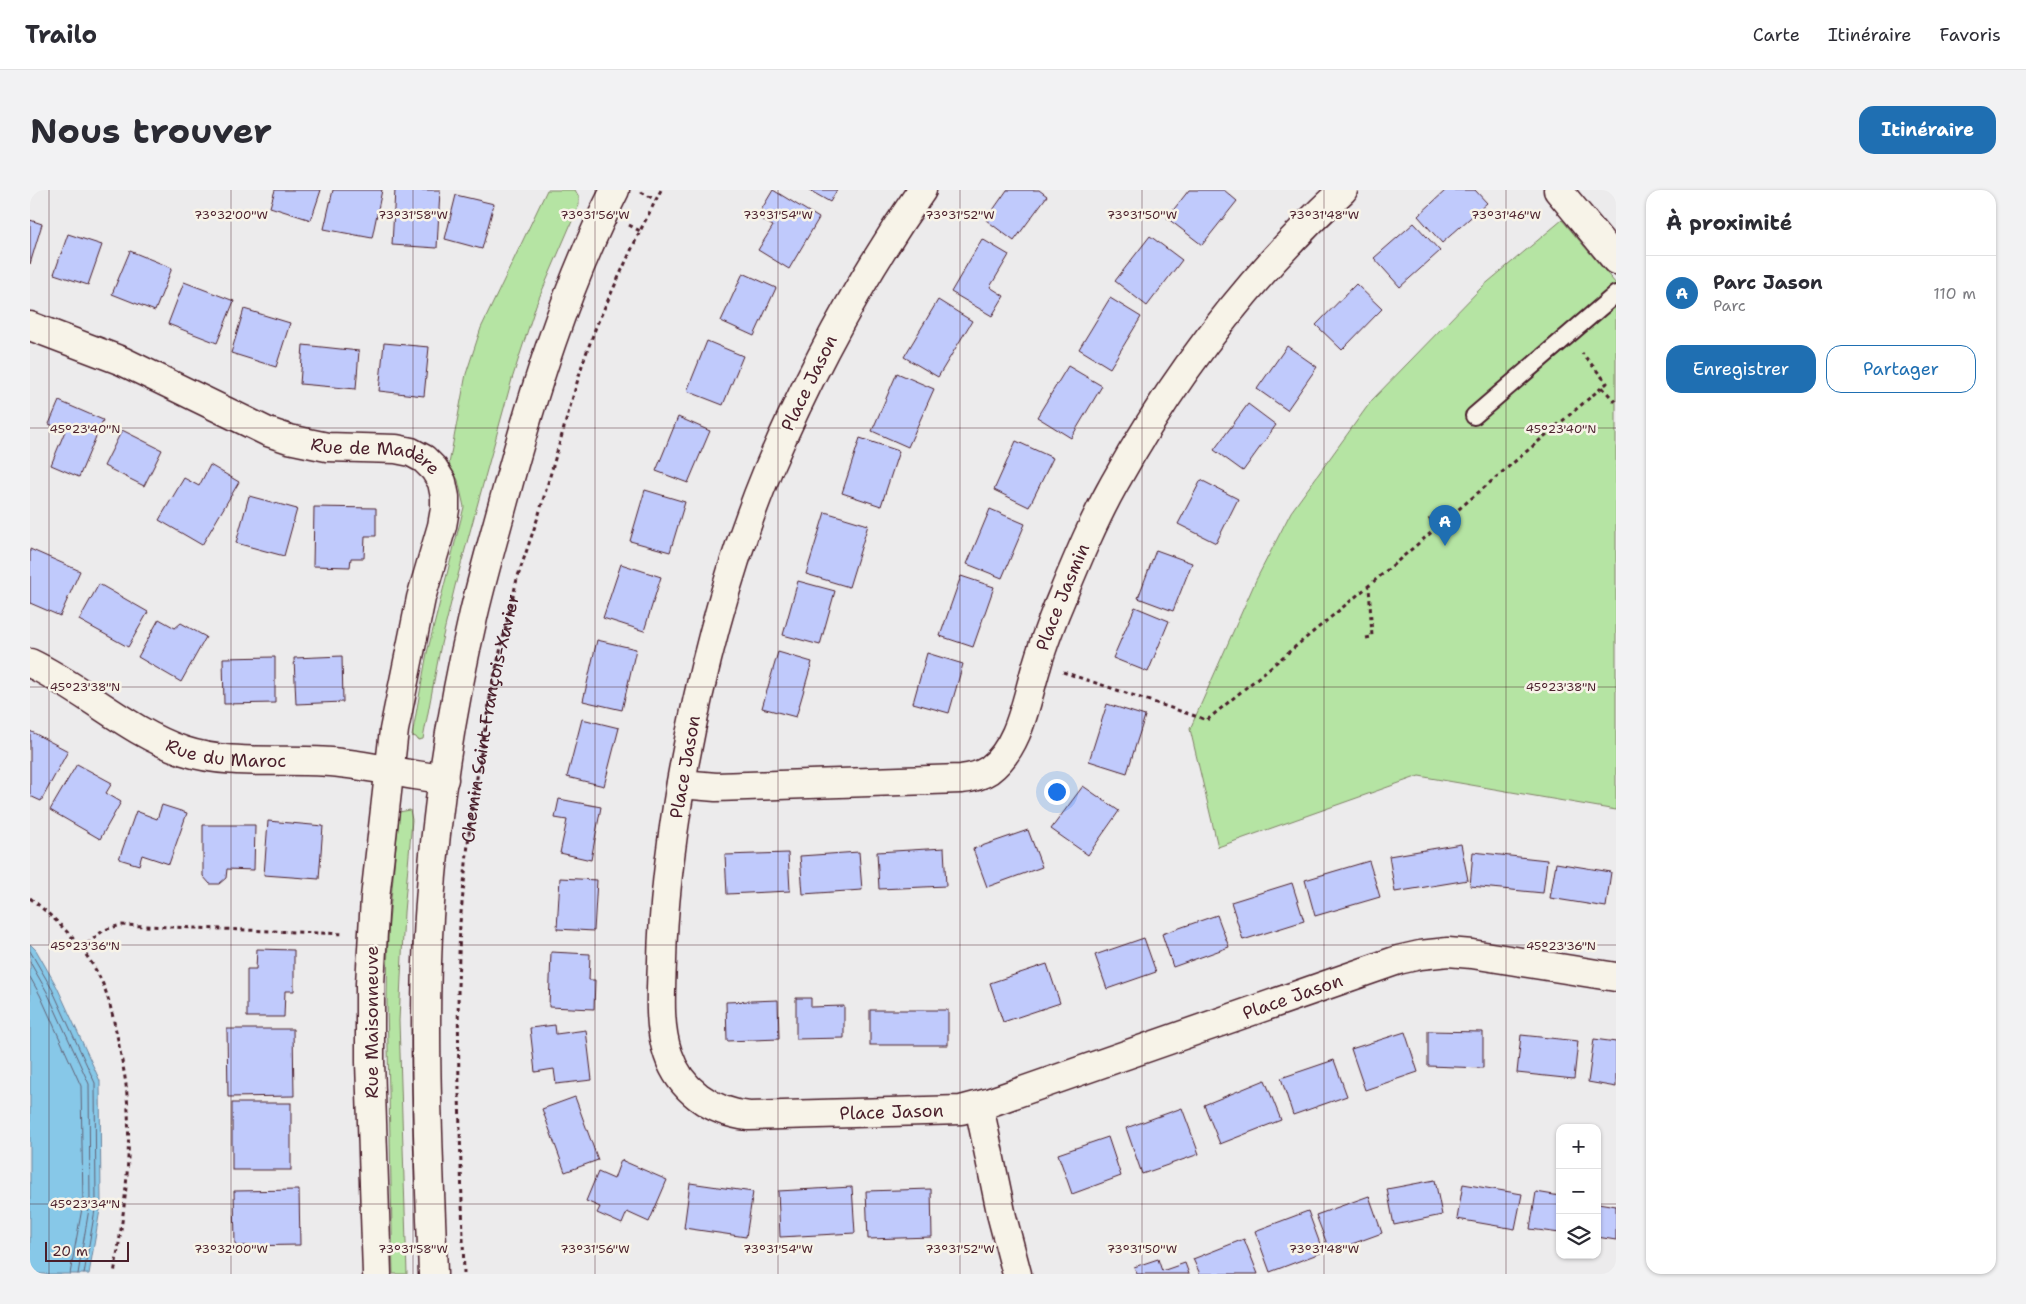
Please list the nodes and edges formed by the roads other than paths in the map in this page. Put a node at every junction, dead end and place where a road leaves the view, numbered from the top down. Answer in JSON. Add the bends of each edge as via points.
{"nodes":[{"id":1,"x":615,"y":190,"type":"edge"},
{"id":2,"x":922,"y":190,"type":"edge"},
{"id":3,"x":1343,"y":190,"type":"edge"},
{"id":4,"x":1558,"y":190,"type":"edge"},
{"id":5,"x":1616,"y":260,"type":"edge"},
{"id":6,"x":1616,"y":294,"type":"edge"},
{"id":7,"x":30,"y":326,"type":"edge"},
{"id":8,"x":1474,"y":416,"type":"dead end"},
{"id":9,"x":30,"y":662,"type":"edge"},
{"id":10,"x":388,"y":770,"type":"junction"},
{"id":11,"x":444,"y":780,"type":"junction"},
{"id":12,"x":681,"y":784,"type":"junction"},
{"id":13,"x":1616,"y":977,"type":"edge"},
{"id":14,"x":979,"y":1106,"type":"junction"},
{"id":15,"x":377,"y":1274,"type":"edge"},
{"id":16,"x":433,"y":1274,"type":"edge"},
{"id":17,"x":1016,"y":1274,"type":"edge"}],
"edges":[{"from":1,"to":11,"type":"street","name":"Chemin Saint-François-Xavier","via":[[565,302],[521,436],[474,611]]},
{"from":2,"to":12,"type":"street","name":"Place Jason","via":[[871,266],[847,309],[807,385],[764,480],[713,636]]},
{"from":3,"to":12,"type":"street","name":"Place Jasmin","via":[[1238,303],[1189,367],[1131,455],[1098,515],[1055,614],[1015,735],[989,770],[961,780],[716,787]]},
{"from":4,"to":5,"type":"street"},
{"from":6,"to":8,"type":"lane"},
{"from":7,"to":10,"type":"street","name":"Rue de Madère","via":[[122,361],[268,432],[327,447],[411,452],[434,469],[442,482],[445,509],[411,643]]},
{"from":9,"to":10,"type":"street","name":"Rue du Maroc","via":[[67,682],[131,725],[185,752],[216,758],[331,762]]},
{"from":10,"to":11,"type":"street","name":"Rue du Maroc"},
{"from":10,"to":15,"type":"street","name":"Rue Maisonneuve","via":[[374,898],[370,984]]},
{"from":11,"to":16,"type":"street","name":"Chemin Saint-François-Xavier","via":[[433,865],[427,971]]},
{"from":12,"to":14,"type":"street","name":"Place Jason","via":[[664,913],[661,994],[668,1054],[684,1084],[709,1104],[749,1116],[943,1112]]},
{"from":13,"to":14,"type":"street","name":"Place Jason","via":[[1472,954],[1420,955]]},
{"from":14,"to":17,"type":"street"}]}
